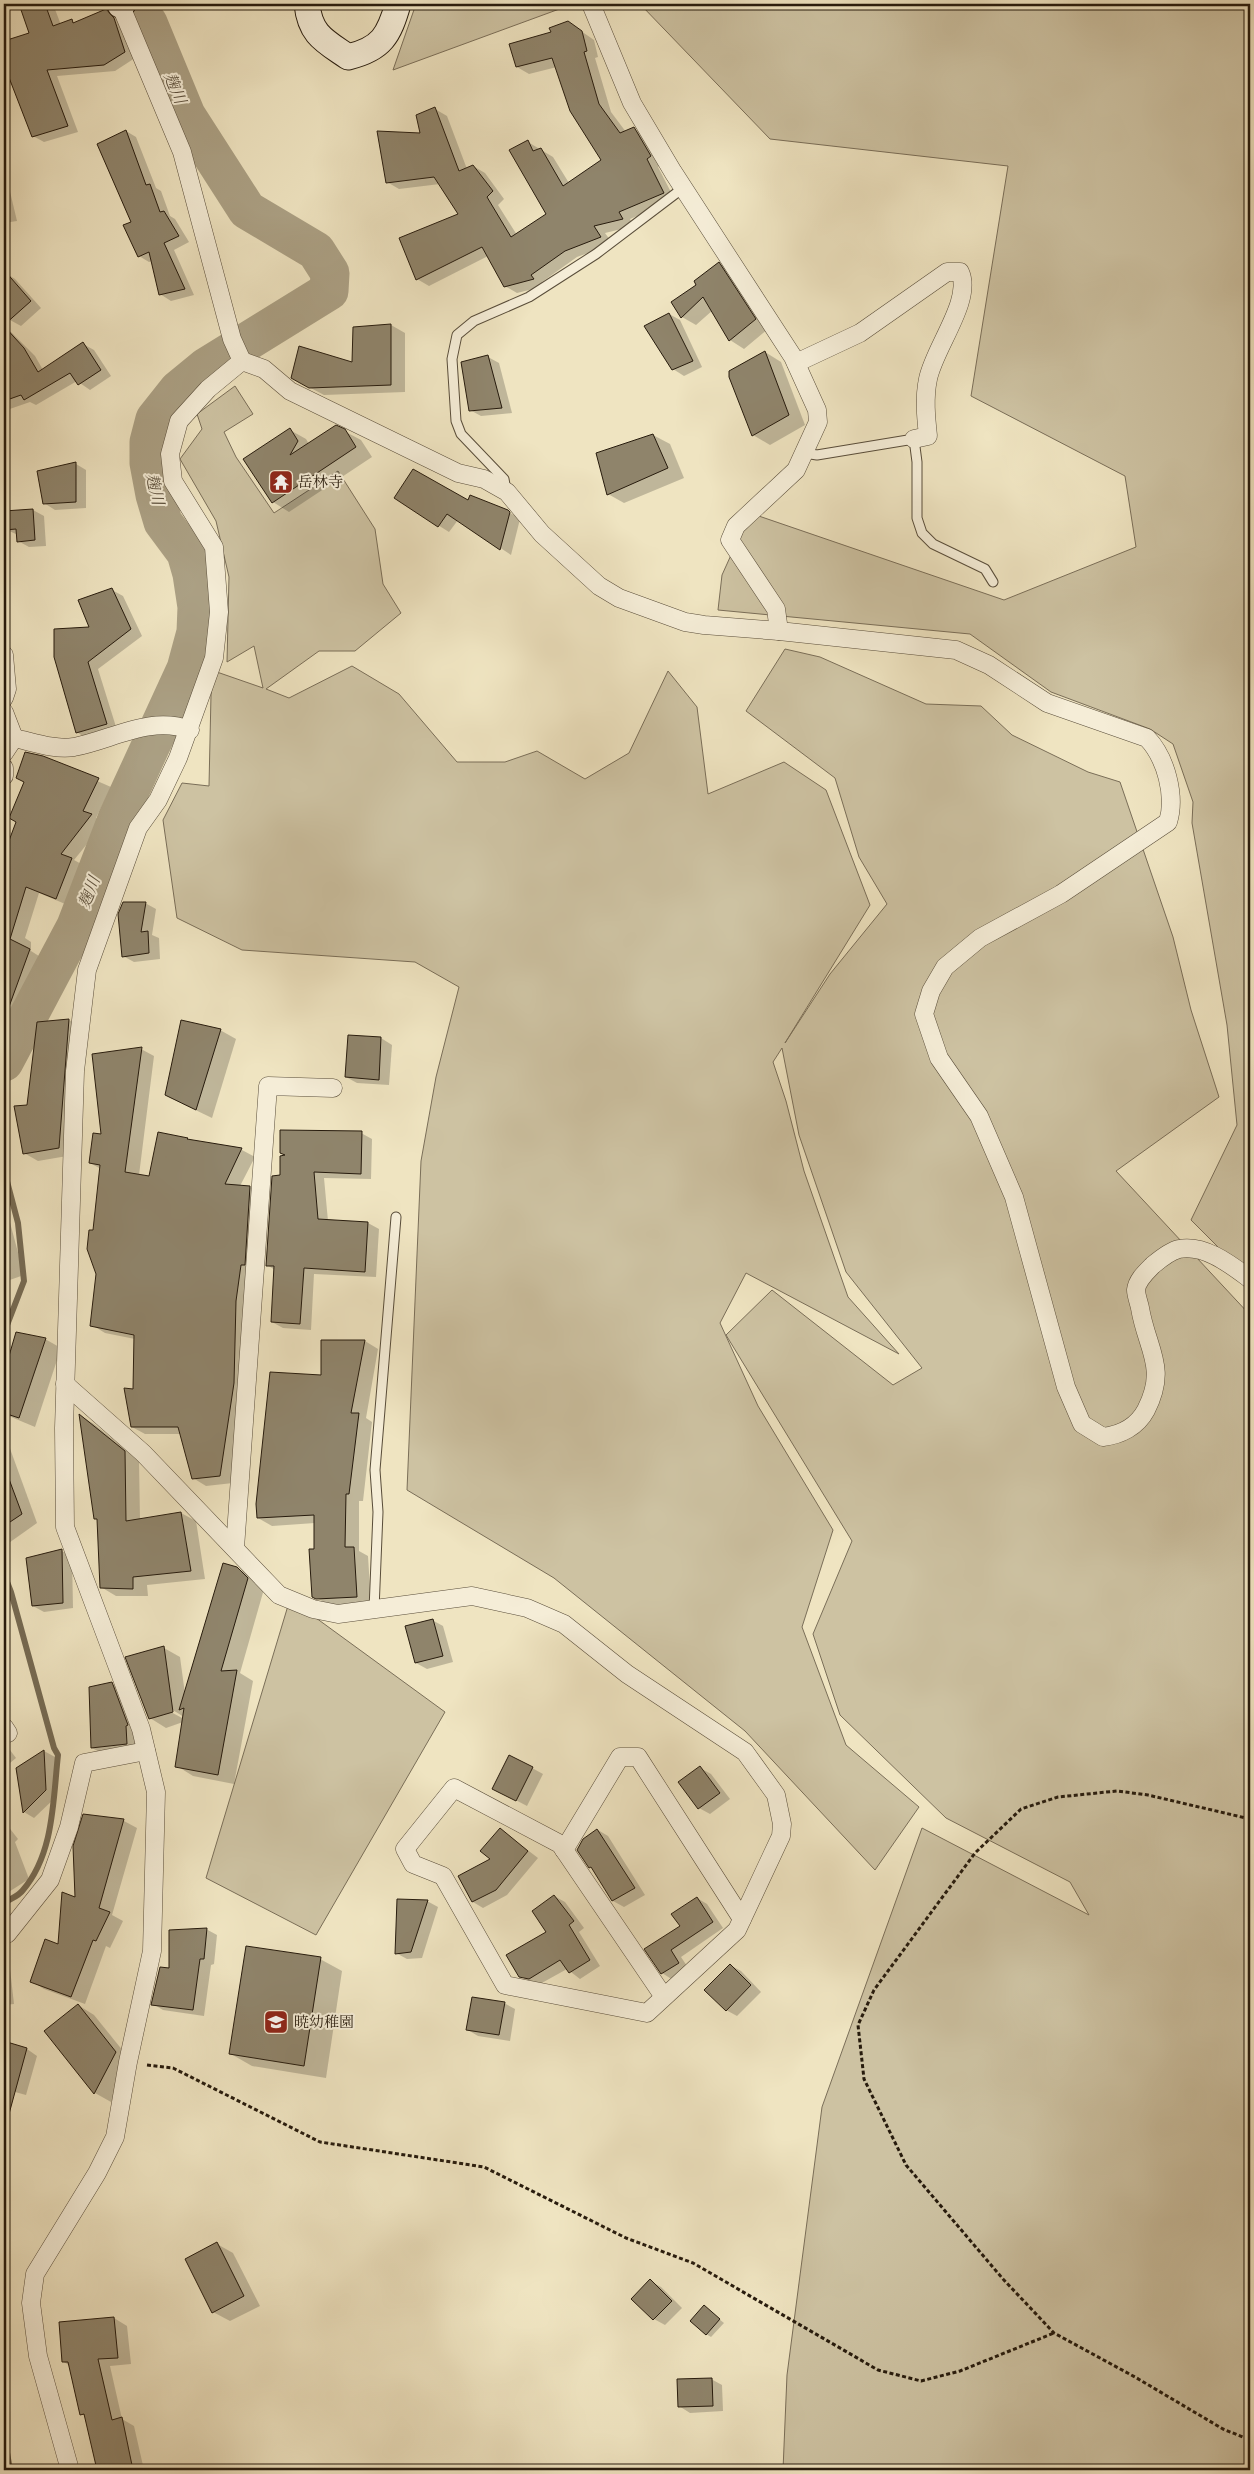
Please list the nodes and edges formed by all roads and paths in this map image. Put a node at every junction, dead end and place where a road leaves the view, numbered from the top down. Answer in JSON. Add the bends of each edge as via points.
{"nodes":[{"id":1,"x":121,"y":4,"type":"edge"},
{"id":2,"x":307,"y":4,"type":"edge"},
{"id":3,"x":398,"y":4,"type":"edge"},
{"id":4,"x":591,"y":4,"type":"edge"},
{"id":5,"x":683,"y":188,"type":"junction"},
{"id":6,"x":242,"y":359,"type":"junction"},
{"id":7,"x":796,"y":363,"type":"junction"},
{"id":8,"x":914,"y":439,"type":"junction"},
{"id":9,"x":804,"y":453,"type":"junction"},
{"id":10,"x":507,"y":492,"type":"junction"},
{"id":11,"x":993,"y":582,"type":"dead end"},
{"id":12,"x":779,"y":631,"type":"junction"},
{"id":13,"x":4,"y":655,"type":"edge"},
{"id":14,"x":4,"y":698,"type":"edge"},
{"id":15,"x":4,"y":712,"type":"edge"},
{"id":16,"x":185,"y":728,"type":"junction"},
{"id":17,"x":14,"y":738,"type":"junction"},
{"id":18,"x":4,"y":753,"type":"edge"},
{"id":19,"x":4,"y":768,"type":"edge"},
{"id":20,"x":4,"y":776,"type":"edge"},
{"id":21,"x":334,"y":1088,"type":"dead end"},
{"id":22,"x":396,"y":1217,"type":"dead end"},
{"id":23,"x":1250,"y":1279,"type":"edge"},
{"id":24,"x":65,"y":1384,"type":"junction"},
{"id":25,"x":235,"y":1548,"type":"junction"},
{"id":26,"x":374,"y":1610,"type":"junction"},
{"id":27,"x":146,"y":1751,"type":"junction"},
{"id":28,"x":1250,"y":1819,"type":"edge"},
{"id":29,"x":564,"y":1850,"type":"junction"},
{"id":30,"x":742,"y":1919,"type":"junction"},
{"id":31,"x":8,"y":1934,"type":"dead end"},
{"id":32,"x":664,"y":1998,"type":"junction"},
{"id":33,"x":128,"y":2062,"type":"junction"},
{"id":34,"x":1054,"y":2333,"type":"junction"},
{"id":35,"x":1250,"y":2440,"type":"edge"},
{"id":36,"x":70,"y":2470,"type":"edge"}],
"edges":[{"from":1,"to":6,"type":"street","via":[[182,152],[232,339]]},
{"from":2,"to":3,"type":"street","via":[[308,20],[321,38],[348,57],[368,52],[391,30]]},
{"from":4,"to":5,"type":"street","via":[[632,103]]},
{"from":5,"to":7,"type":"street"},
{"from":5,"to":10,"type":"lane","via":[[596,254],[529,297],[474,321],[457,335],[452,359],[456,421],[461,434],[504,479]]},
{"from":6,"to":10,"type":"street","via":[[264,369],[290,391],[458,473],[484,479]]},
{"from":6,"to":16,"type":"street","via":[[179,421],[170,454],[173,482],[214,547],[219,604],[214,658]]},
{"from":7,"to":8,"type":"street","via":[[860,333],[947,272],[960,272],[963,279],[961,300],[928,378],[925,408],[928,436]]},
{"from":7,"to":9,"type":"street","via":[[817,410],[818,422]]},
{"from":8,"to":9,"type":"lane","via":[[817,455]]},
{"from":8,"to":11,"type":"lane","via":[[917,518],[922,533],[933,544],[985,570]]},
{"from":9,"to":12,"type":"street","via":[[796,470],[736,526],[730,540],[776,609]]},
{"from":10,"to":12,"type":"street","via":[[542,534],[599,586],[620,598],[685,622]]},
{"from":12,"to":23,"type":"street","via":[[963,652],[990,665],[1047,703],[1147,738],[1156,748],[1164,767],[1172,810],[1168,822],[1061,894],[980,938],[945,968],[931,991],[924,1014],[939,1058],[979,1116],[1014,1197],[1066,1387],[1082,1424],[1103,1438],[1119,1435],[1143,1416],[1155,1392],[1156,1370],[1136,1289],[1143,1274],[1159,1260],[1178,1249],[1198,1250],[1223,1260]]},
{"from":13,"to":14,"type":"street","via":[[7,689]]},
{"from":15,"to":17,"type":"street"},
{"from":16,"to":17,"type":"street","via":[[147,726],[74,747],[56,748]]},
{"from":16,"to":24,"type":"street","via":[[158,800],[138,828],[87,970],[75,1071]]},
{"from":17,"to":18,"type":"street"},
{"from":19,"to":20,"type":"street"},
{"from":21,"to":25,"type":"street","via":[[268,1086]]},
{"from":22,"to":26,"type":"lane","via":[[375,1470],[378,1512]]},
{"from":24,"to":25,"type":"street","via":[[143,1453]]},
{"from":24,"to":27,"type":"street","via":[[65,1527]]},
{"from":25,"to":26,"type":"street","via":[[280,1595],[313,1609],[338,1614]]},
{"from":26,"to":30,"type":"street","via":[[472,1596],[527,1608],[564,1624],[634,1679],[745,1752],[776,1795],[782,1824],[781,1836]]},
{"from":27,"to":31,"type":"street","via":[[84,1763],[69,1827],[50,1880]]},
{"from":27,"to":33,"type":"street","via":[[156,1792],[152,1951]]},
{"from":28,"to":34,"type":"path","via":[[1117,1790],[1058,1797],[1021,1809],[975,1853],[874,1990],[858,2025],[864,2079],[906,2165],[1003,2279]]},
{"from":29,"to":30,"type":"street","via":[[620,1757],[638,1757]]},
{"from":29,"to":32,"type":"street"},
{"from":29,"to":32,"type":"street","via":[[560,1844],[454,1788],[405,1849],[413,1864],[443,1876],[505,1985],[647,2013]]},
{"from":30,"to":32,"type":"street","via":[[737,1930]]},
{"from":33,"to":34,"type":"path","via":[[172,2068],[320,2142],[484,2167],[626,2238],[693,2263],[878,2370],[921,2381],[960,2371]]},
{"from":33,"to":36,"type":"street","via":[[116,2137],[35,2274],[31,2302],[38,2356]]},
{"from":34,"to":35,"type":"path","via":[[1222,2429]]}]}
